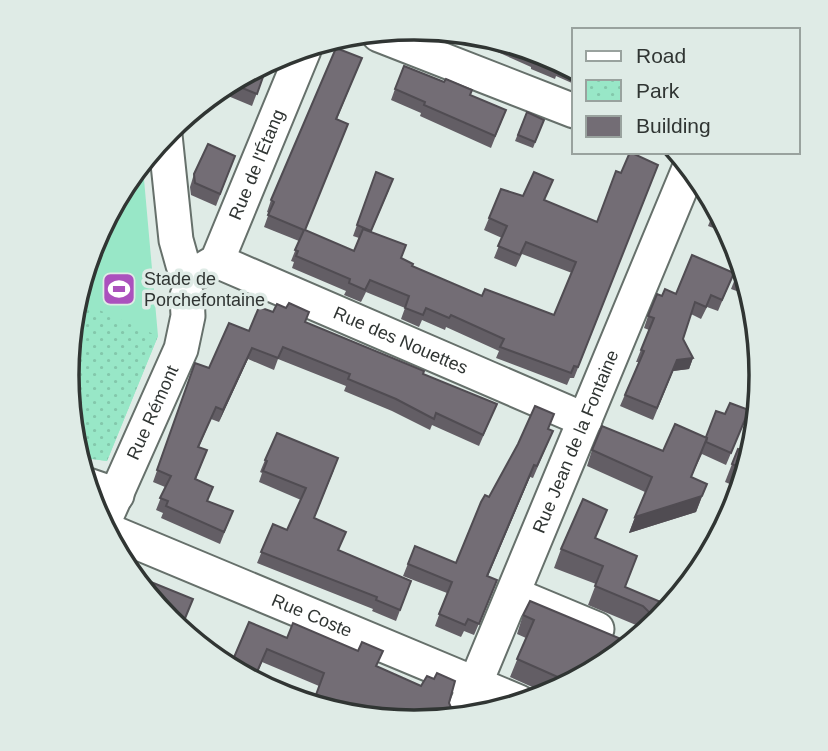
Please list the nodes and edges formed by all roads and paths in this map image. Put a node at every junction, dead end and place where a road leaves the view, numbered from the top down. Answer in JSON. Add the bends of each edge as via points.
{"nodes":[{"id":1,"x":394,"y":41,"type":"edge"},
{"id":2,"x":299,"y":61,"type":"edge"},
{"id":3,"x":572,"y":110,"type":"edge"},
{"id":4,"x":166,"y":149,"type":"edge"},
{"id":5,"x":685,"y":178,"type":"edge"},
{"id":6,"x":197,"y":273,"type":"junction"},
{"id":7,"x":585,"y":420,"type":"junction"},
{"id":8,"x":103,"y":501,"type":"edge"},
{"id":9,"x":120,"y":536,"type":"edge"},
{"id":10,"x":513,"y":594,"type":"junction"},
{"id":11,"x":621,"y":639,"type":"edge"},
{"id":12,"x":470,"y":699,"type":"edge"},
{"id":13,"x":494,"y":700,"type":"edge"}],
"edges":[{"from":1,"to":3,"type":"street"},
{"from":2,"to":6,"type":"street","name":"Rue de l'Étang"},
{"from":4,"to":6,"type":"street","name":"Rue Rémont","via":[[176,240]]},
{"from":5,"to":7,"type":"street","name":"Rue Jean de la Fontaine"},
{"from":6,"to":7,"type":"street","name":"Rue des Nouettes"},
{"from":6,"to":8,"type":"street","name":"Rue Rémont","via":[[181,349]]},
{"from":7,"to":10,"type":"street","name":"Rue Jean de la Fontaine"},
{"from":9,"to":12,"type":"street","name":"Rue Coste"},
{"from":10,"to":11,"type":"street"},
{"from":10,"to":12,"type":"street","name":"Rue Jean de la Fontaine"},
{"from":12,"to":13,"type":"street","name":"Rue Coste"}]}
